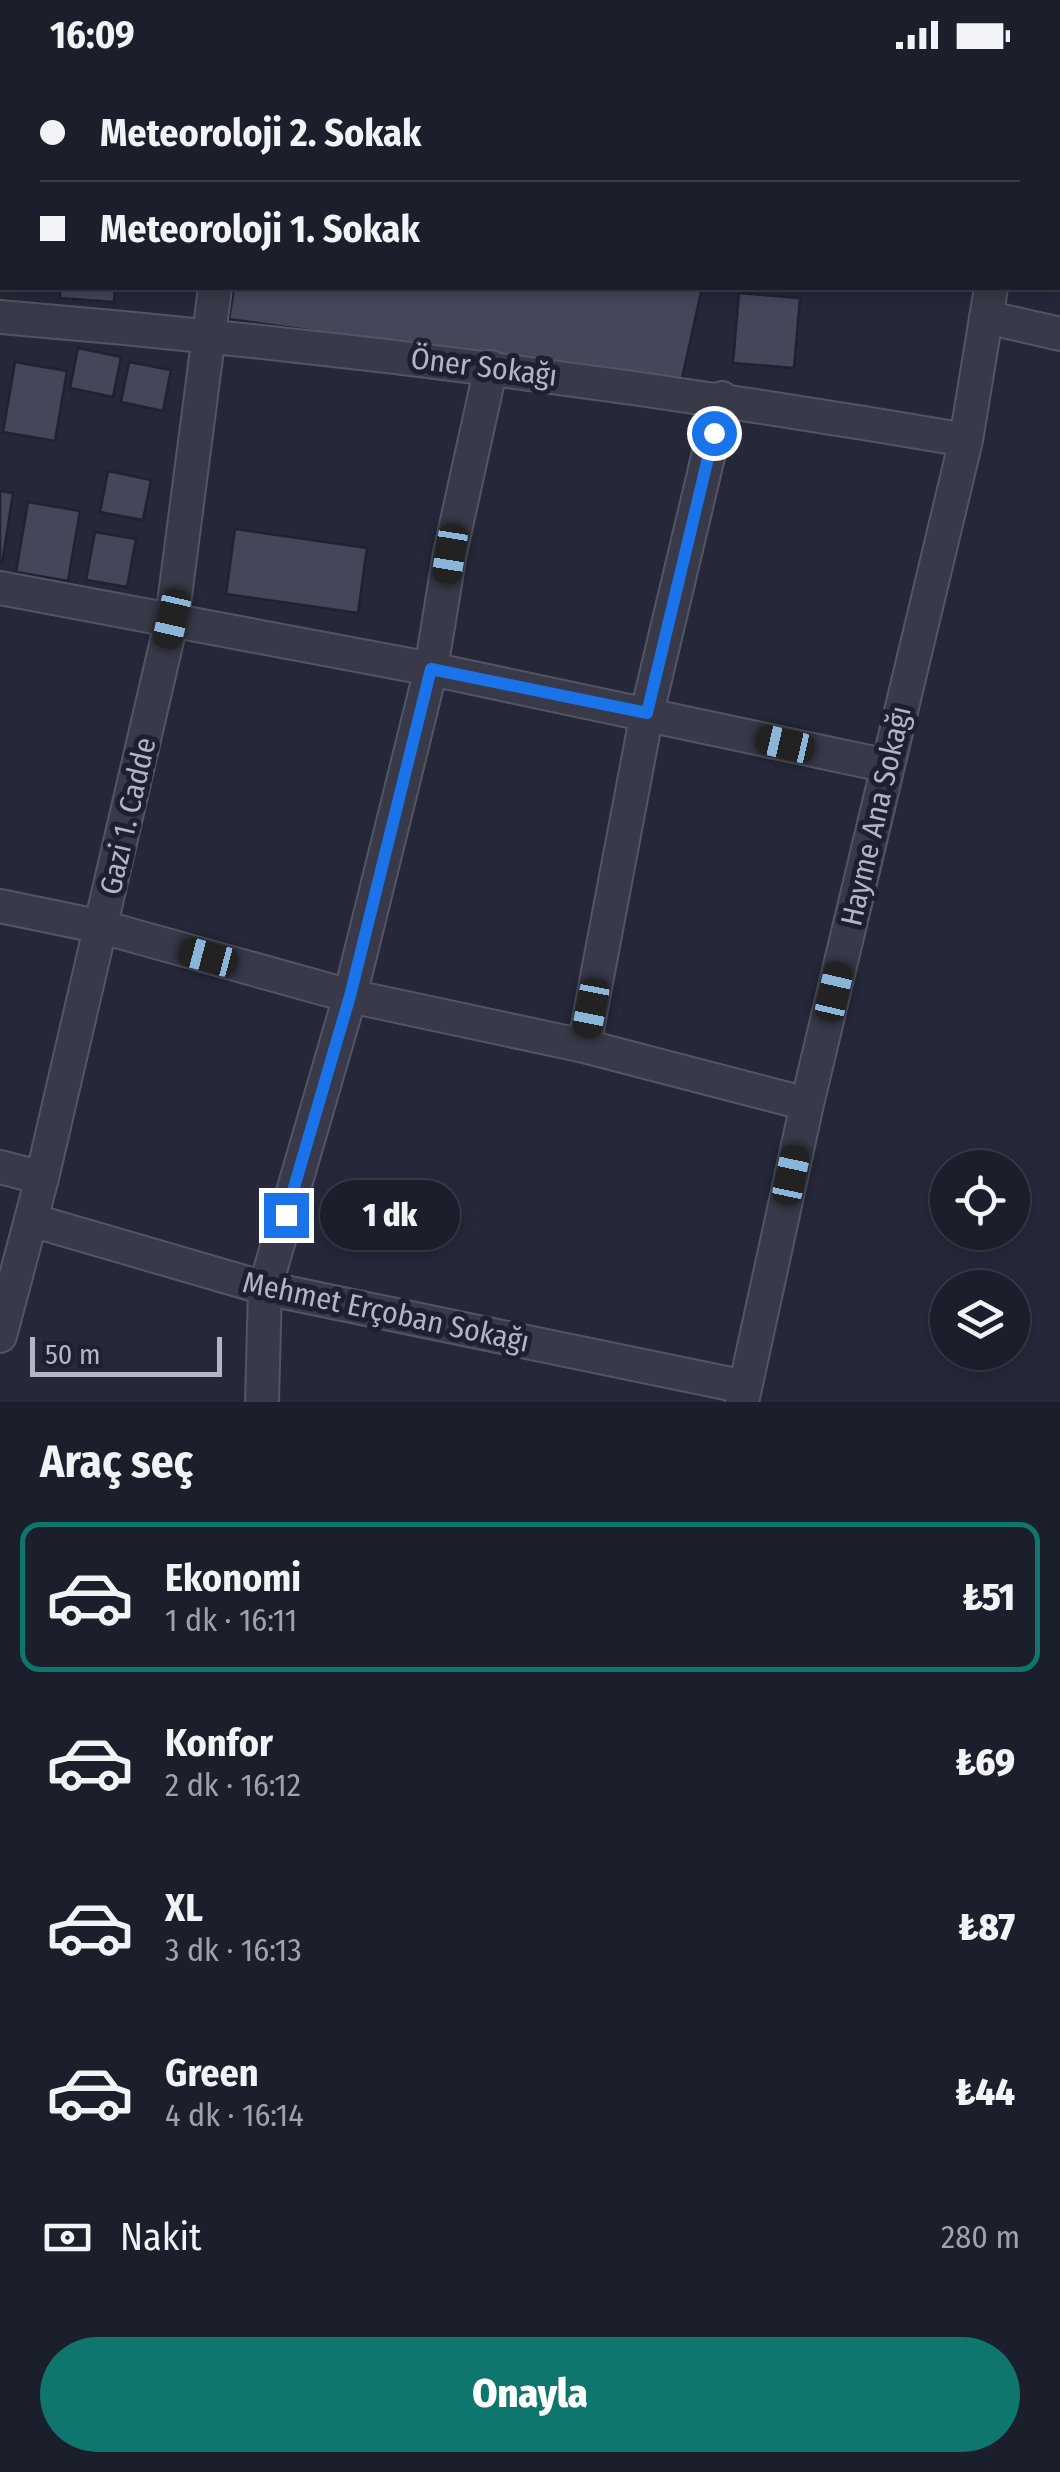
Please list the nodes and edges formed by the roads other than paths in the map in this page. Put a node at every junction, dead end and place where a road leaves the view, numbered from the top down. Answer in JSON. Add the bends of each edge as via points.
{"nodes":[{"id":1,"x":215,"y":290,"type":"edge"},
{"id":2,"x":988,"y":302,"type":"edge"},
{"id":3,"x":0,"y":317,"type":"edge"},
{"id":4,"x":209,"y":334,"type":"junction"},
{"id":5,"x":1060,"y":334,"type":"edge"},
{"id":6,"x":491,"y":367,"type":"junction"},
{"id":7,"x":722,"y":398,"type":"junction"},
{"id":8,"x":966,"y":440,"type":"junction"},
{"id":9,"x":0,"y":588,"type":"edge"},
{"id":10,"x":172,"y":619,"type":"junction"},
{"id":11,"x":431,"y":669,"type":"junction"},
{"id":12,"x":647,"y":713,"type":"junction"},
{"id":13,"x":888,"y":766,"type":"junction"},
{"id":14,"x":0,"y":906,"type":"edge"},
{"id":15,"x":102,"y":927,"type":"junction"},
{"id":16,"x":350,"y":996,"type":"junction"},
{"id":17,"x":584,"y":1046,"type":"junction"},
{"id":18,"x":807,"y":1104,"type":"junction"},
{"id":19,"x":0,"y":1166,"type":"edge"},
{"id":20,"x":42,"y":1178,"type":"junction"},
{"id":21,"x":31,"y":1220,"type":"junction"},
{"id":22,"x":265,"y":1288,"type":"junction"},
{"id":23,"x":0,"y":1336,"type":"edge"},
{"id":24,"x":743,"y":1394,"type":"edge"},
{"id":25,"x":262,"y":1402,"type":"edge"}],
"edges":[{"from":1,"to":4,"type":"street","name":"Gazi 1. Cadde"},
{"from":2,"to":5,"type":"street"},
{"from":2,"to":8,"type":"street","name":"Hayme Ana Sokağı"},
{"from":3,"to":4,"type":"street","name":"Öner Sokağı"},
{"from":4,"to":6,"type":"street","name":"Öner Sokağı"},
{"from":4,"to":10,"type":"street","name":"Gazi 1. Cadde"},
{"from":6,"to":7,"type":"street","name":"Öner Sokağı"},
{"from":6,"to":11,"type":"street"},
{"from":7,"to":8,"type":"street","name":"Öner Sokağı"},
{"from":7,"to":12,"type":"street"},
{"from":8,"to":13,"type":"street","name":"Hayme Ana Sokağı"},
{"from":9,"to":10,"type":"street"},
{"from":10,"to":11,"type":"street"},
{"from":10,"to":15,"type":"street","name":"Gazi 1. Cadde"},
{"from":11,"to":12,"type":"street"},
{"from":11,"to":16,"type":"street"},
{"from":12,"to":13,"type":"street"},
{"from":12,"to":17,"type":"street"},
{"from":13,"to":18,"type":"street","name":"Hayme Ana Sokağı"},
{"from":14,"to":15,"type":"street"},
{"from":15,"to":16,"type":"street"},
{"from":15,"to":20,"type":"street","name":"Gazi 1. Cadde"},
{"from":16,"to":17,"type":"street"},
{"from":16,"to":22,"type":"street"},
{"from":17,"to":18,"type":"street"},
{"from":18,"to":24,"type":"street","name":"Hayme Ana Sokağı"},
{"from":19,"to":20,"type":"street"},
{"from":20,"to":21,"type":"street","name":"Gazi 1. Cadde"},
{"from":21,"to":22,"type":"street","name":"Mehmet Erçoban Sokağı"},
{"from":21,"to":23,"type":"street","name":"Gazi 1. Cadde"},
{"from":22,"to":24,"type":"street","name":"Mehmet Erçoban Sokağı"},
{"from":22,"to":25,"type":"street"}]}
